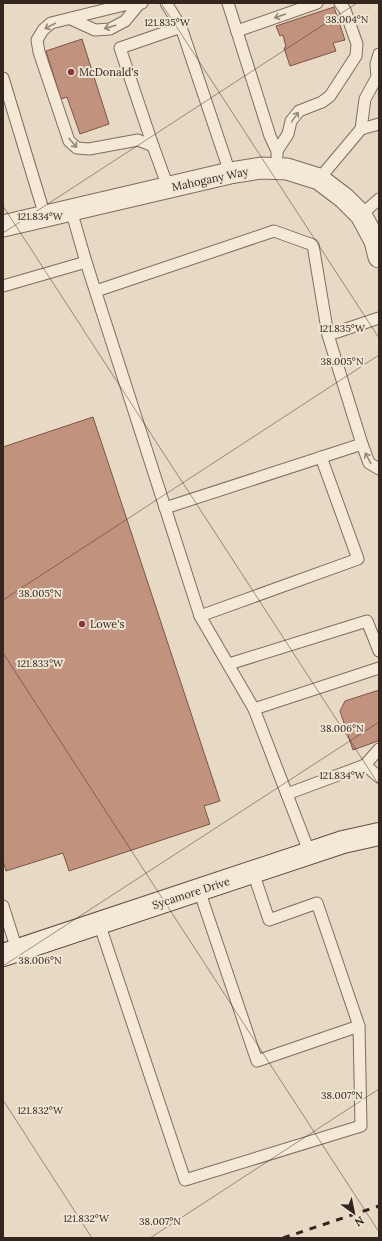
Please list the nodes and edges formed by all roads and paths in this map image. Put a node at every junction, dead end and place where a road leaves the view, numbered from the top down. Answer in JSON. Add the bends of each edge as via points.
{"nodes":[{"id":1,"x":141,"y":3,"type":"edge"},
{"id":2,"x":166,"y":3,"type":"edge"},
{"id":3,"x":228,"y":3,"type":"edge"},
{"id":4,"x":317,"y":3,"type":"edge"},
{"id":5,"x":340,"y":3,"type":"edge"},
{"id":6,"x":71,"y":19,"type":"junction"},
{"id":7,"x":181,"y":27,"type":"junction"},
{"id":8,"x":237,"y":31,"type":"junction"},
{"id":9,"x":379,"y":54,"type":"edge"},
{"id":10,"x":3,"y":78,"type":"edge"},
{"id":11,"x":378,"y":78,"type":"edge"},
{"id":12,"x":379,"y":124,"type":"edge"},
{"id":13,"x":361,"y":129,"type":"junction"},
{"id":14,"x":153,"y":146,"type":"junction"},
{"id":15,"x":277,"y":160,"type":"junction"},
{"id":16,"x":230,"y":173,"type":"junction"},
{"id":17,"x":320,"y":179,"type":"junction"},
{"id":18,"x":168,"y":187,"type":"junction"},
{"id":19,"x":379,"y":199,"type":"edge"},
{"id":20,"x":71,"y":210,"type":"junction"},
{"id":21,"x":45,"y":216,"type":"junction"},
{"id":22,"x":360,"y":216,"type":"junction"},
{"id":23,"x":3,"y":226,"type":"edge"},
{"id":24,"x":379,"y":256,"type":"edge"},
{"id":25,"x":86,"y":262,"type":"junction"},
{"id":26,"x":3,"y":286,"type":"edge"},
{"id":27,"x":96,"y":291,"type":"junction"},
{"id":28,"x":379,"y":318,"type":"edge"},
{"id":29,"x":328,"y":335,"type":"junction"},
{"id":30,"x":362,"y":444,"type":"junction"},
{"id":31,"x":321,"y":457,"type":"junction"},
{"id":32,"x":379,"y":469,"type":"edge"},
{"id":33,"x":165,"y":508,"type":"junction"},
{"id":34,"x":200,"y":616,"type":"junction"},
{"id":35,"x":379,"y":650,"type":"edge"},
{"id":36,"x":228,"y":664,"type":"junction"},
{"id":37,"x":379,"y":668,"type":"edge"},
{"id":38,"x":254,"y":709,"type":"junction"},
{"id":39,"x":379,"y":749,"type":"edge"},
{"id":40,"x":365,"y":765,"type":"junction"},
{"id":41,"x":379,"y":777,"type":"edge"},
{"id":42,"x":287,"y":794,"type":"junction"},
{"id":43,"x":379,"y":834,"type":"edge"},
{"id":44,"x":310,"y":854,"type":"junction"},
{"id":45,"x":253,"y":872,"type":"junction"},
{"id":46,"x":199,"y":890,"type":"junction"},
{"id":47,"x":3,"y":906,"type":"edge"},
{"id":48,"x":99,"y":923,"type":"junction"},
{"id":49,"x":10,"y":953,"type":"edge"},
{"id":50,"x":359,"y":1026,"type":"junction"}],
"edges":[{"from":1,"to":6,"type":"lane"},
{"from":1,"to":6,"type":"lane","one_way":true,"via":[[125,21],[110,29],[95,30]]},
{"from":2,"to":7,"type":"lane"},
{"from":3,"to":8,"type":"lane"},
{"from":4,"to":8,"type":"lane","one_way":true},
{"from":15,"to":5,"type":"lane","one_way":true,"via":[[291,121],[299,111],[330,96],[356,56],[357,44]]},
{"from":6,"to":14,"type":"lane","one_way":true,"via":[[51,23],[37,40],[69,141],[77,148],[89,149],[138,140]]},
{"from":7,"to":14,"type":"lane","via":[[120,48]]},
{"from":7,"to":16,"type":"lane"},
{"from":8,"to":15,"type":"lane"},
{"from":9,"to":11,"type":"lane","via":[[376,64]]},
{"from":10,"to":21,"type":"lane"},
{"from":11,"to":13,"type":"lane","via":[[365,99]]},
{"from":12,"to":13,"type":"lane"},
{"from":13,"to":17,"type":"lane"},
{"from":14,"to":18,"type":"lane"},
{"from":15,"to":16,"type":"street","name":"Mahogany Way","via":[[261,168]]},
{"from":15,"to":17,"type":"street","name":"Mahogany Way","via":[[287,169]]},
{"from":16,"to":18,"type":"street","name":"Mahogany Way"},
{"from":17,"to":22,"type":"street","name":"Mahogany Way","via":[[344,198]]},
{"from":18,"to":20,"type":"street","name":"Mahogany Way"},
{"from":19,"to":22,"type":"lane"},
{"from":20,"to":21,"type":"street","name":"Mahogany Way"},
{"from":20,"to":25,"type":"lane"},
{"from":21,"to":23,"type":"street","name":"Mahogany Way"},
{"from":22,"to":24,"type":"street","name":"Mahogany Way","via":[[375,241]]},
{"from":25,"to":26,"type":"lane"},
{"from":25,"to":27,"type":"lane"},
{"from":27,"to":29,"type":"lane","via":[[274,231],[313,245]]},
{"from":27,"to":33,"type":"lane"},
{"from":28,"to":29,"type":"lane"},
{"from":29,"to":30,"type":"lane"},
{"from":30,"to":31,"type":"lane"},
{"from":32,"to":30,"type":"lane","one_way":true,"via":[[369,463]]},
{"from":31,"to":33,"type":"lane"},
{"from":31,"to":34,"type":"lane","via":[[358,558]]},
{"from":33,"to":34,"type":"lane"},
{"from":34,"to":36,"type":"lane"},
{"from":35,"to":36,"type":"lane","via":[[367,621]]},
{"from":36,"to":38,"type":"lane"},
{"from":37,"to":38,"type":"lane"},
{"from":38,"to":42,"type":"lane"},
{"from":39,"to":40,"type":"lane"},
{"from":40,"to":41,"type":"lane"},
{"from":40,"to":42,"type":"lane"},
{"from":42,"to":44,"type":"lane"},
{"from":43,"to":44,"type":"street","name":"Sycamore Drive","via":[[343,842]]},
{"from":44,"to":45,"type":"street","name":"Sycamore Drive"},
{"from":45,"to":46,"type":"street","name":"Sycamore Drive"},
{"from":45,"to":50,"type":"lane","via":[[269,920],[317,903]]},
{"from":46,"to":48,"type":"street","name":"Sycamore Drive"},
{"from":46,"to":50,"type":"lane","via":[[257,1061]]},
{"from":47,"to":49,"type":"lane"},
{"from":48,"to":49,"type":"street","name":"Sycamore Drive"},
{"from":48,"to":50,"type":"lane","via":[[185,1180],[360,1126]]}]}
